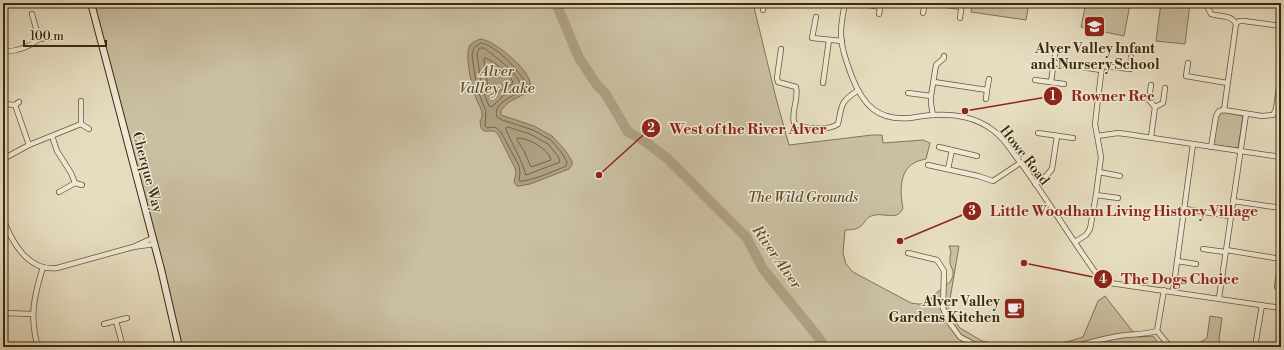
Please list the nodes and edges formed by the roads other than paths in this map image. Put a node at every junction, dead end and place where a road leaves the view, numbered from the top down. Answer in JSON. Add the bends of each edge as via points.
{"nodes":[{"id":1,"x":91,"y":3,"type":"edge"},
{"id":2,"x":764,"y":3,"type":"edge"},
{"id":3,"x":845,"y":3,"type":"edge"},
{"id":4,"x":857,"y":3,"type":"edge"},
{"id":5,"x":925,"y":3,"type":"edge"},
{"id":6,"x":933,"y":3,"type":"edge"},
{"id":7,"x":1209,"y":3,"type":"edge"},
{"id":8,"x":880,"y":5,"type":"edge"},
{"id":9,"x":962,"y":5,"type":"edge"},
{"id":10,"x":763,"y":10,"type":"dead end"},
{"id":11,"x":923,"y":13,"type":"dead end"},
{"id":12,"x":32,"y":14,"type":"dead end"},
{"id":13,"x":879,"y":14,"type":"dead end"},
{"id":14,"x":816,"y":17,"type":"dead end"},
{"id":15,"x":960,"y":18,"type":"dead end"},
{"id":16,"x":1236,"y":24,"type":"junction"},
{"id":17,"x":1281,"y":26,"type":"edge"},
{"id":18,"x":51,"y":37,"type":"dead end"},
{"id":19,"x":39,"y":39,"type":"junction"},
{"id":20,"x":829,"y":40,"type":"junction"},
{"id":21,"x":842,"y":41,"type":"junction"},
{"id":22,"x":1056,"y":48,"type":"dead end"},
{"id":23,"x":781,"y":49,"type":"dead end"},
{"id":24,"x":3,"y":51,"type":"edge"},
{"id":25,"x":944,"y":56,"type":"dead end"},
{"id":26,"x":1132,"y":57,"type":"dead end"},
{"id":27,"x":1054,"y":63,"type":"junction"},
{"id":28,"x":1188,"y":63,"type":"dead end"},
{"id":29,"x":1101,"y":70,"type":"junction"},
{"id":30,"x":1281,"y":74,"type":"edge"},
{"id":31,"x":989,"y":80,"type":"dead end"},
{"id":32,"x":1034,"y":80,"type":"dead end"},
{"id":33,"x":934,"y":82,"type":"junction"},
{"id":34,"x":1051,"y":82,"type":"junction"},
{"id":35,"x":823,"y":83,"type":"dead end"},
{"id":36,"x":1227,"y":83,"type":"junction"},
{"id":37,"x":1064,"y":84,"type":"dead end"},
{"id":38,"x":1151,"y":86,"type":"dead end"},
{"id":39,"x":1165,"y":88,"type":"dead end"},
{"id":40,"x":987,"y":90,"type":"junction"},
{"id":41,"x":858,"y":91,"type":"junction"},
{"id":42,"x":908,"y":93,"type":"dead end"},
{"id":43,"x":931,"y":96,"type":"junction"},
{"id":44,"x":986,"y":99,"type":"dead end"},
{"id":45,"x":81,"y":101,"type":"dead end"},
{"id":46,"x":4,"y":104,"type":"dead end"},
{"id":47,"x":1155,"y":108,"type":"junction"},
{"id":48,"x":1224,"y":110,"type":"junction"},
{"id":49,"x":1278,"y":110,"type":"edge"},
{"id":50,"x":1246,"y":114,"type":"junction"},
{"id":51,"x":933,"y":115,"type":"junction"},
{"id":52,"x":81,"y":124,"type":"junction"},
{"id":53,"x":89,"y":129,"type":"dead end"},
{"id":54,"x":1038,"y":133,"type":"dead end"},
{"id":55,"x":52,"y":136,"type":"junction"},
{"id":56,"x":1057,"y":136,"type":"junction"},
{"id":57,"x":1097,"y":136,"type":"junction"},
{"id":58,"x":1151,"y":137,"type":"junction"},
{"id":59,"x":1073,"y":138,"type":"dead end"},
{"id":60,"x":1193,"y":144,"type":"junction"},
{"id":61,"x":29,"y":145,"type":"junction"},
{"id":62,"x":938,"y":147,"type":"dead end"},
{"id":63,"x":1211,"y":147,"type":"junction"},
{"id":64,"x":952,"y":150,"type":"junction"},
{"id":65,"x":1240,"y":151,"type":"junction"},
{"id":66,"x":977,"y":156,"type":"dead end"},
{"id":67,"x":1281,"y":157,"type":"edge"},
{"id":68,"x":3,"y":159,"type":"edge"},
{"id":69,"x":1020,"y":163,"type":"junction"},
{"id":70,"x":928,"y":165,"type":"dead end"},
{"id":71,"x":948,"y":169,"type":"junction"},
{"id":72,"x":1099,"y":172,"type":"junction"},
{"id":73,"x":1120,"y":176,"type":"dead end"},
{"id":74,"x":75,"y":183,"type":"junction"},
{"id":75,"x":1035,"y":184,"type":"junction"},
{"id":76,"x":82,"y":185,"type":"dead end"},
{"id":77,"x":59,"y":192,"type":"dead end"},
{"id":78,"x":1096,"y":195,"type":"junction"},
{"id":79,"x":1118,"y":198,"type":"dead end"},
{"id":80,"x":1233,"y":201,"type":"junction"},
{"id":81,"x":1281,"y":208,"type":"edge"},
{"id":82,"x":1185,"y":209,"type":"junction"},
{"id":83,"x":1230,"y":216,"type":"junction"},
{"id":84,"x":3,"y":220,"type":"edge"},
{"id":85,"x":154,"y":241,"type":"junction"},
{"id":86,"x":1075,"y":242,"type":"junction"},
{"id":87,"x":1203,"y":249,"type":"dead end"},
{"id":88,"x":1225,"y":251,"type":"junction"},
{"id":89,"x":908,"y":253,"type":"dead end"},
{"id":90,"x":1281,"y":259,"type":"edge"},
{"id":91,"x":1177,"y":261,"type":"junction"},
{"id":92,"x":1196,"y":264,"type":"dead end"},
{"id":93,"x":43,"y":267,"type":"junction"},
{"id":94,"x":1277,"y":287,"type":"dead end"},
{"id":95,"x":1164,"y":290,"type":"junction"},
{"id":96,"x":1173,"y":291,"type":"junction"},
{"id":97,"x":1218,"y":298,"type":"junction"},
{"id":98,"x":1262,"y":305,"type":"junction"},
{"id":99,"x":1281,"y":308,"type":"edge"},
{"id":100,"x":3,"y":313,"type":"edge"},
{"id":101,"x":33,"y":314,"type":"junction"},
{"id":102,"x":127,"y":318,"type":"dead end"},
{"id":103,"x":116,"y":321,"type":"junction"},
{"id":104,"x":104,"y":324,"type":"dead end"},
{"id":105,"x":1157,"y":331,"type":"junction"},
{"id":106,"x":1167,"y":344,"type":"dead end"},
{"id":107,"x":38,"y":347,"type":"edge"},
{"id":108,"x":122,"y":347,"type":"edge"},
{"id":109,"x":179,"y":347,"type":"edge"},
{"id":110,"x":979,"y":347,"type":"edge"},
{"id":111,"x":1074,"y":347,"type":"edge"},
{"id":112,"x":1255,"y":347,"type":"edge"}],
"edges":[{"from":1,"to":85,"type":"street","name":"Cherque Way"},
{"from":2,"to":10,"type":"street"},
{"from":3,"to":21,"type":"street","name":"Howe Road"},
{"from":4,"to":8,"type":"street"},
{"from":5,"to":11,"type":"street"},
{"from":6,"to":9,"type":"street"},
{"from":7,"to":16,"type":"street","via":[[1211,14],[1230,18]]},
{"from":8,"to":13,"type":"street"},
{"from":9,"to":15,"type":"street"},
{"from":12,"to":19,"type":"street"},
{"from":14,"to":20,"type":"street","via":[[812,38]]},
{"from":16,"to":17,"type":"street","via":[[1244,20]]},
{"from":16,"to":36,"type":"street"},
{"from":18,"to":19,"type":"street"},
{"from":19,"to":24,"type":"street","via":[[15,51]]},
{"from":20,"to":21,"type":"street"},
{"from":20,"to":35,"type":"street"},
{"from":21,"to":41,"type":"street","name":"Howe Road","via":[[845,58]]},
{"from":22,"to":27,"type":"street"},
{"from":23,"to":41,"type":"street","via":[[777,78],[778,82],[796,87],[793,118],[794,123],[799,126],[827,129],[834,127],[838,124],[845,99]]},
{"from":25,"to":33,"type":"street","via":[[936,65]]},
{"from":26,"to":29,"type":"street","via":[[1130,69],[1102,66]]},
{"from":27,"to":29,"type":"street"},
{"from":27,"to":34,"type":"street"},
{"from":28,"to":36,"type":"street","via":[[1186,76]]},
{"from":29,"to":57,"type":"street","via":[[1095,124]]},
{"from":30,"to":49,"type":"street"},
{"from":31,"to":40,"type":"street"},
{"from":32,"to":34,"type":"street"},
{"from":33,"to":40,"type":"street"},
{"from":33,"to":43,"type":"street"},
{"from":34,"to":37,"type":"street"},
{"from":36,"to":48,"type":"street"},
{"from":38,"to":47,"type":"street","via":[[1149,100]]},
{"from":39,"to":47,"type":"street","via":[[1163,103]]},
{"from":40,"to":44,"type":"street"},
{"from":41,"to":51,"type":"street","name":"Howe Road","via":[[869,106],[886,116],[910,118]]},
{"from":42,"to":43,"type":"street"},
{"from":43,"to":51,"type":"street"},
{"from":45,"to":52,"type":"street"},
{"from":46,"to":61,"type":"street","via":[[17,104]]},
{"from":47,"to":58,"type":"street"},
{"from":48,"to":50,"type":"street"},
{"from":48,"to":63,"type":"street","via":[[1219,111],[1216,116]]},
{"from":49,"to":50,"type":"street","via":[[1268,116]]},
{"from":50,"to":65,"type":"street"},
{"from":51,"to":69,"type":"street","name":"Howe Road","via":[[965,117],[986,125],[1002,138]]},
{"from":52,"to":53,"type":"street"},
{"from":52,"to":55,"type":"street"},
{"from":54,"to":56,"type":"street"},
{"from":55,"to":61,"type":"street"},
{"from":55,"to":74,"type":"street","via":[[57,151]]},
{"from":56,"to":59,"type":"street"},
{"from":56,"to":75,"type":"street","via":[[1052,169]]},
{"from":57,"to":58,"type":"street","via":[[1126,134]]},
{"from":57,"to":72,"type":"street","via":[[1101,157]]},
{"from":58,"to":60,"type":"street"},
{"from":60,"to":63,"type":"street"},
{"from":60,"to":82,"type":"street"},
{"from":61,"to":68,"type":"street"},
{"from":62,"to":64,"type":"street"},
{"from":63,"to":65,"type":"street"},
{"from":64,"to":66,"type":"street"},
{"from":64,"to":71,"type":"street"},
{"from":65,"to":67,"type":"street"},
{"from":65,"to":80,"type":"street"},
{"from":69,"to":71,"type":"street","via":[[993,181]]},
{"from":69,"to":75,"type":"street","name":"Howe Road"},
{"from":70,"to":71,"type":"street"},
{"from":72,"to":73,"type":"street"},
{"from":72,"to":78,"type":"street"},
{"from":74,"to":76,"type":"street"},
{"from":74,"to":77,"type":"street"},
{"from":75,"to":86,"type":"street","name":"Howe Road"},
{"from":78,"to":79,"type":"street"},
{"from":78,"to":86,"type":"street","via":[[1090,229]]},
{"from":80,"to":81,"type":"street"},
{"from":80,"to":83,"type":"street"},
{"from":82,"to":83,"type":"street"},
{"from":82,"to":91,"type":"street"},
{"from":83,"to":88,"type":"street"},
{"from":84,"to":93,"type":"street","via":[[21,252]]},
{"from":85,"to":93,"type":"street","via":[[145,246],[57,268]]},
{"from":85,"to":109,"type":"street","name":"Cherque Way"},
{"from":86,"to":95,"type":"street","name":"Howe Road","via":[[1104,281]]},
{"from":87,"to":88,"type":"street"},
{"from":88,"to":90,"type":"street"},
{"from":88,"to":97,"type":"street"},
{"from":89,"to":110,"type":"street","via":[[937,260],[944,271],[943,308],[949,322],[960,337]]},
{"from":90,"to":94,"type":"street"},
{"from":91,"to":92,"type":"street"},
{"from":91,"to":96,"type":"street"},
{"from":93,"to":101,"type":"street","via":[[35,293]]},
{"from":95,"to":96,"type":"street","name":"Howe Road"},
{"from":95,"to":105,"type":"street"},
{"from":96,"to":97,"type":"street","name":"Howe Road"},
{"from":97,"to":98,"type":"street","name":"Howe Road"},
{"from":98,"to":99,"type":"street","name":"Howe Road"},
{"from":98,"to":112,"type":"street"},
{"from":100,"to":101,"type":"street"},
{"from":101,"to":107,"type":"street"},
{"from":102,"to":103,"type":"street"},
{"from":103,"to":104,"type":"street"},
{"from":103,"to":108,"type":"street"},
{"from":105,"to":106,"type":"street"},
{"from":105,"to":111,"type":"street","via":[[1104,339]]}]}
